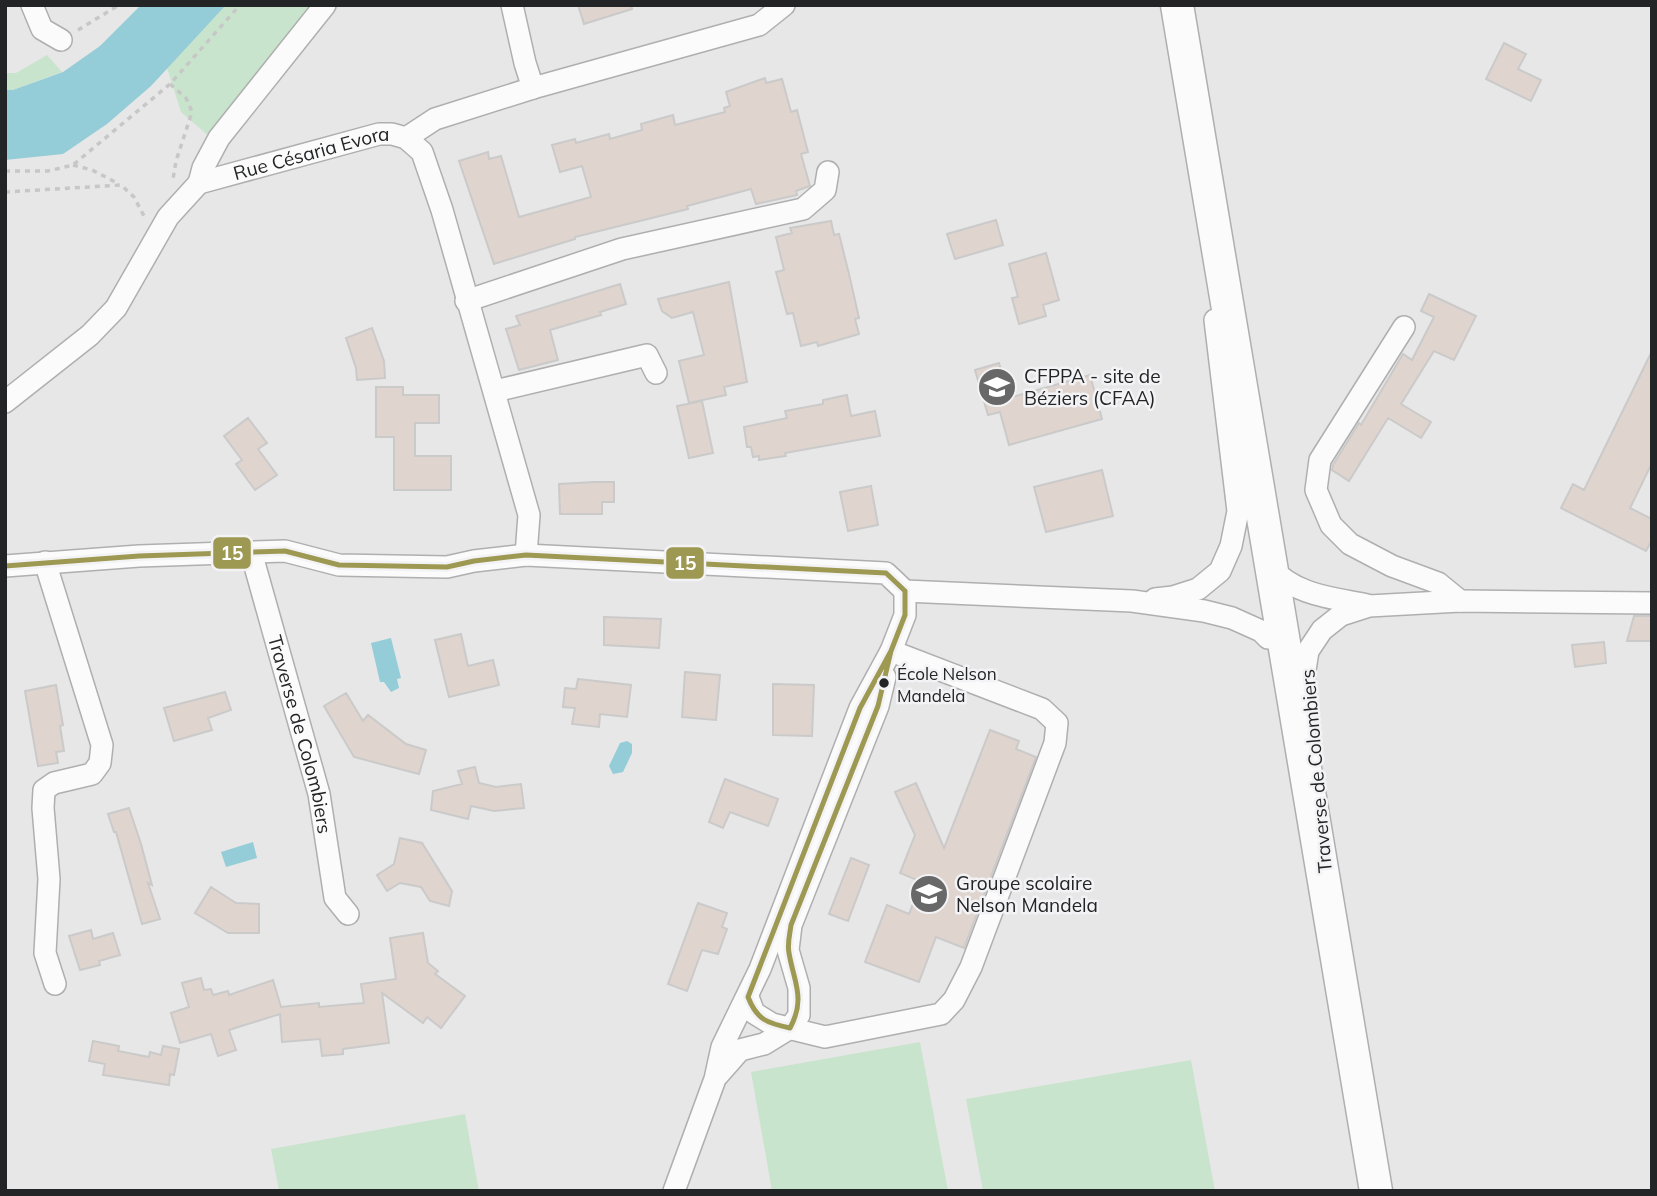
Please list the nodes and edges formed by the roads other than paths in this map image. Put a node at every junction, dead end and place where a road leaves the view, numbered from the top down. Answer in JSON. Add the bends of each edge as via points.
{"nodes":[{"id":1,"x":32,"y":5,"type":"edge"},
{"id":2,"x":325,"y":5,"type":"edge"},
{"id":3,"x":341,"y":5,"type":"edge"},
{"id":4,"x":512,"y":5,"type":"edge"},
{"id":5,"x":784,"y":5,"type":"edge"},
{"id":6,"x":1164,"y":5,"type":"edge"},
{"id":7,"x":1177,"y":5,"type":"edge"},
{"id":8,"x":61,"y":40,"type":"road end"},
{"id":9,"x":533,"y":88,"type":"junction"},
{"id":10,"x":406,"y":138,"type":"junction"},
{"id":11,"x":828,"y":172,"type":"dead end"},
{"id":12,"x":234,"y":174,"type":"junction"},
{"id":13,"x":199,"y":183,"type":"junction"},
{"id":14,"x":466,"y":301,"type":"junction"},
{"id":15,"x":1213,"y":303,"type":"junction"},
{"id":16,"x":1404,"y":327,"type":"dead end"},
{"id":17,"x":656,"y":373,"type":"dead end"},
{"id":18,"x":495,"y":391,"type":"junction"},
{"id":19,"x":5,"y":401,"type":"edge"},
{"id":20,"x":251,"y":552,"type":"junction"},
{"id":21,"x":526,"y":555,"type":"junction"},
{"id":22,"x":45,"y":562,"type":"junction"},
{"id":23,"x":5,"y":566,"type":"edge"},
{"id":24,"x":1271,"y":567,"type":"junction"},
{"id":25,"x":905,"y":591,"type":"junction"},
{"id":26,"x":1132,"y":601,"type":"junction"},
{"id":27,"x":1460,"y":601,"type":"junction"},
{"id":28,"x":1652,"y":603,"type":"edge"},
{"id":29,"x":1370,"y":606,"type":"junction"},
{"id":30,"x":1268,"y":638,"type":"junction"},
{"id":31,"x":891,"y":651,"type":"junction"},
{"id":32,"x":1325,"y":887,"type":"junction"},
{"id":33,"x":348,"y":914,"type":"dead end"},
{"id":34,"x":55,"y":984,"type":"dead end"},
{"id":35,"x":748,"y":997,"type":"junction"},
{"id":36,"x":790,"y":1028,"type":"junction"},
{"id":37,"x":715,"y":1079,"type":"junction"},
{"id":38,"x":674,"y":1191,"type":"edge"},
{"id":39,"x":1362,"y":1191,"type":"edge"},
{"id":40,"x":1376,"y":1191,"type":"edge"}],
"edges":[{"from":1,"to":8,"type":"street","via":[[42,29]]},
{"from":2,"to":13,"type":"street","via":[[219,138]]},
{"from":3,"to":12,"type":"street","via":[[228,143]]},
{"from":4,"to":9,"type":"street"},
{"from":5,"to":9,"type":"street","via":[[759,24]]},
{"from":6,"to":15,"type":"highway"},
{"from":7,"to":24,"type":"highway"},
{"from":9,"to":10,"type":"street","via":[[435,119]]},
{"from":10,"to":12,"type":"street","name":"Rue Césaria Evora","via":[[379,134]]},
{"from":10,"to":14,"type":"street","name":"Rue Césaria Evora","via":[[422,152]]},
{"from":11,"to":14,"type":"street","via":[[825,190],[803,209],[622,249]]},
{"from":12,"to":13,"type":"street","name":"Rue Césaria Evora"},
{"from":13,"to":19,"type":"street","via":[[168,217],[117,308],[90,335]]},
{"from":14,"to":18,"type":"street","name":"Rue Césaria Evora"},
{"from":15,"to":26,"type":"street","via":[[1238,511],[1231,546],[1220,571],[1198,589]]},
{"from":15,"to":30,"type":"highway"},
{"from":16,"to":27,"type":"street","via":[[1320,460],[1316,490],[1331,525],[1350,544],[1438,583]]},
{"from":17,"to":18,"type":"street","via":[[647,355]]},
{"from":18,"to":21,"type":"street","name":"Rue Césaria Evora","via":[[529,515]]},
{"from":20,"to":21,"type":"street","via":[[285,551],[339,565],[408,567],[447,567]]},
{"from":20,"to":22,"type":"street"},
{"from":20,"to":33,"type":"street","name":"Traverse de Colombiers","via":[[319,794],[335,898]]},
{"from":21,"to":25,"type":"street","via":[[886,573]]},
{"from":22,"to":23,"type":"street"},
{"from":22,"to":34,"type":"street","via":[[102,745],[100,763],[92,774],[44,790],[45,953]]},
{"from":24,"to":29,"type":"street","name":"Traverse de Colombiers","via":[[1280,579],[1304,590]]},
{"from":24,"to":32,"type":"highway"},
{"from":25,"to":26,"type":"street"},
{"from":25,"to":31,"type":"street","via":[[905,615]]},
{"from":26,"to":30,"type":"street","via":[[1231,618]]},
{"from":27,"to":28,"type":"street","name":"Traverse de Colombiers"},
{"from":27,"to":29,"type":"street","name":"Traverse de Colombiers"},
{"from":29,"to":32,"type":"street","name":"Traverse de Colombiers","via":[[1340,615],[1322,629],[1308,651],[1304,676]]},
{"from":30,"to":39,"type":"highway"},
{"from":31,"to":35,"type":"street","via":[[860,708]]},
{"from":31,"to":36,"type":"street","via":[[878,706],[792,925],[788,950],[799,988],[799,1015]]},
{"from":31,"to":36,"type":"street","via":[[1042,709],[1056,723],[1055,743],[971,967],[941,1014],[825,1037]]},
{"from":32,"to":40,"type":"highway"},
{"from":35,"to":36,"type":"street","via":[[754,1013]]},
{"from":35,"to":37,"type":"street","via":[[722,1047]]},
{"from":36,"to":37,"type":"street","via":[[764,1044],[740,1050]]},
{"from":37,"to":38,"type":"street"}]}
